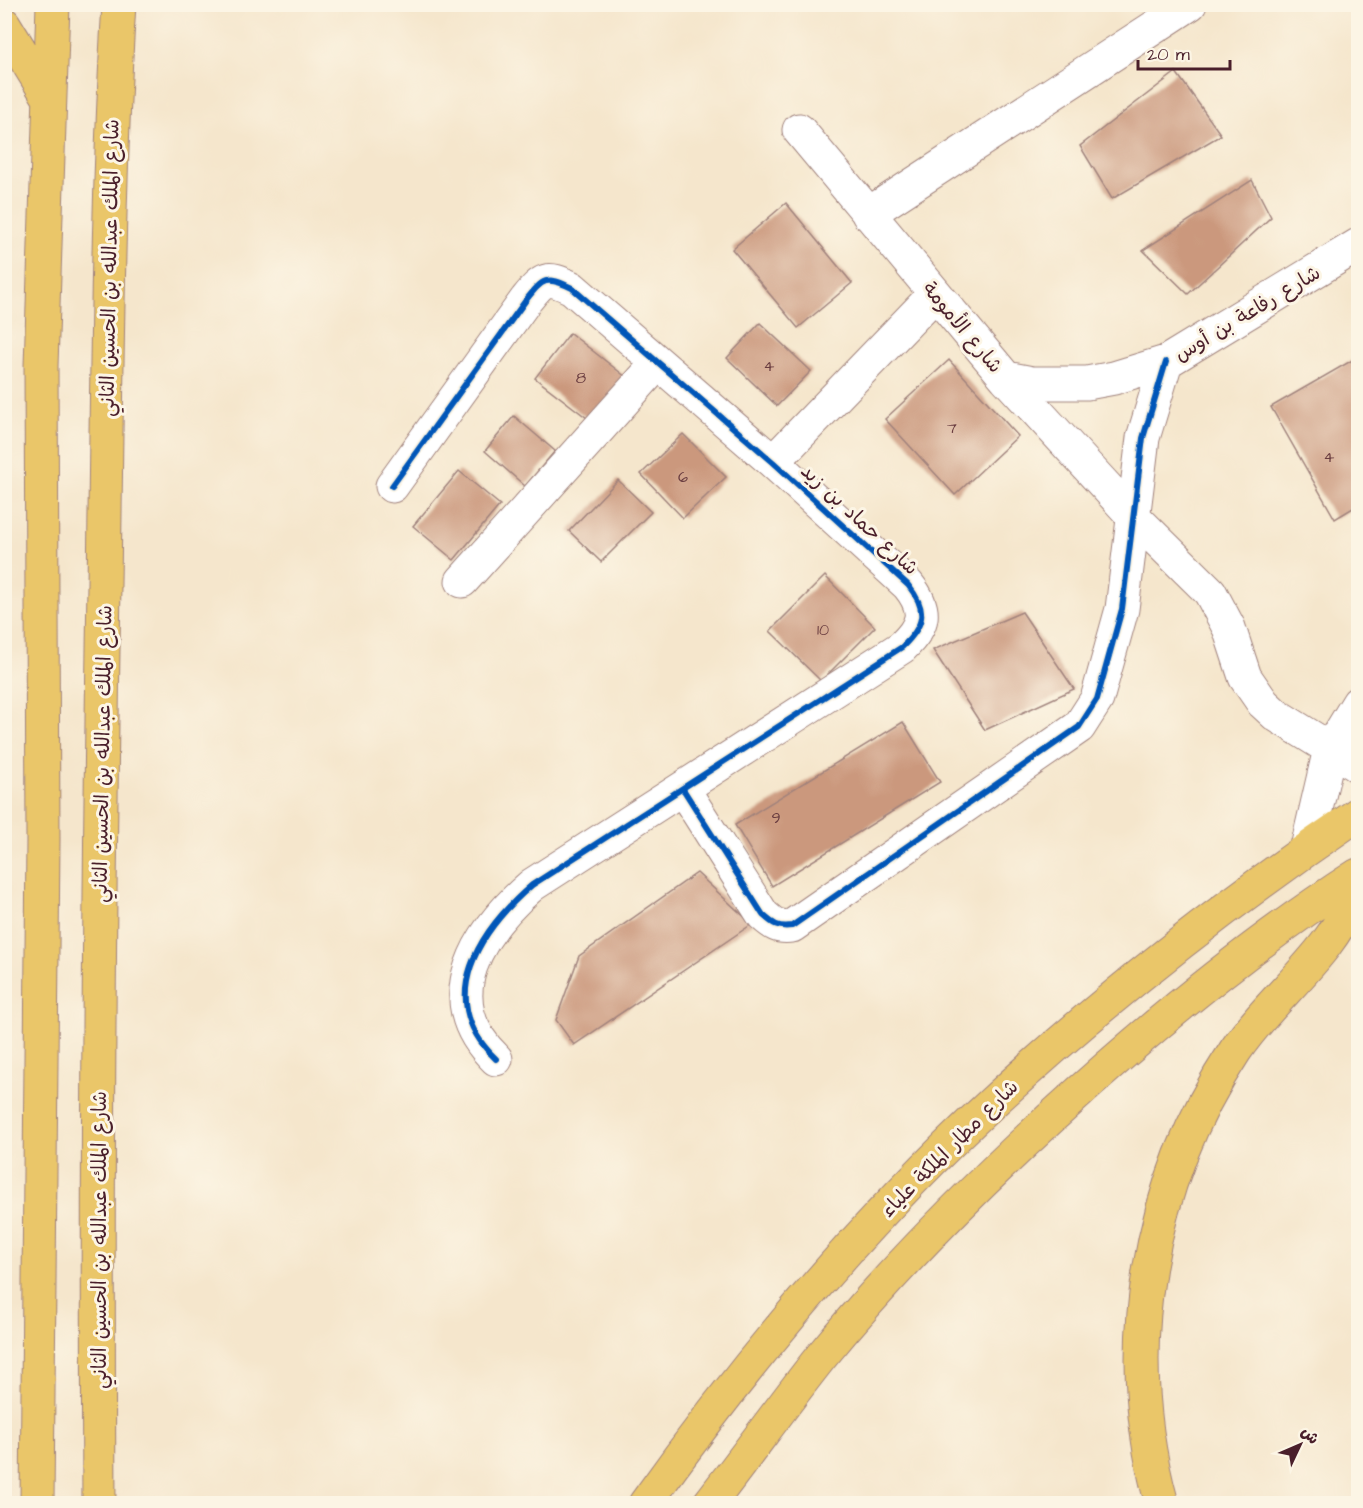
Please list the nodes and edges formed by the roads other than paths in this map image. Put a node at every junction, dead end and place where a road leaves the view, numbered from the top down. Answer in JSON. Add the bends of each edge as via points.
{"nodes":[{"id":1,"x":52,"y":4,"type":"edge"},
{"id":2,"x":119,"y":4,"type":"edge"},
{"id":3,"x":1190,"y":4,"type":"edge"},
{"id":4,"x":4,"y":24,"type":"edge"},
{"id":5,"x":48,"y":96,"type":"junction"},
{"id":6,"x":799,"y":130,"type":"dead end"},
{"id":7,"x":868,"y":214,"type":"junction"},
{"id":8,"x":1359,"y":245,"type":"edge"},
{"id":9,"x":935,"y":294,"type":"junction"},
{"id":10,"x":1166,"y":362,"type":"junction"},
{"id":11,"x":657,"y":364,"type":"junction"},
{"id":12,"x":1006,"y":378,"type":"junction"},
{"id":13,"x":773,"y":462,"type":"junction"},
{"id":14,"x":392,"y":486,"type":"dead end"},
{"id":15,"x":1134,"y":517,"type":"junction"},
{"id":16,"x":462,"y":581,"type":"dead end"},
{"id":17,"x":1359,"y":704,"type":"edge"},
{"id":18,"x":1330,"y":749,"type":"junction"},
{"id":19,"x":1359,"y":766,"type":"edge"},
{"id":20,"x":683,"y":789,"type":"junction"},
{"id":21,"x":1359,"y":814,"type":"edge"},
{"id":22,"x":1307,"y":848,"type":"junction"},
{"id":23,"x":1359,"y":875,"type":"edge"},
{"id":24,"x":1359,"y":889,"type":"edge"},
{"id":25,"x":496,"y":1059,"type":"dead end"},
{"id":26,"x":37,"y":1503,"type":"edge"},
{"id":27,"x":99,"y":1503,"type":"edge"},
{"id":28,"x":645,"y":1503,"type":"edge"},
{"id":29,"x":710,"y":1503,"type":"edge"},
{"id":30,"x":1162,"y":1503,"type":"edge"}],
"edges":[{"from":1,"to":5,"type":"highway"},
{"from":2,"to":27,"type":"highway","name":"شارع الملك عبدالله بن الحسين الثاني","via":[[112,139],[103,652]]},
{"from":3,"to":7,"type":"street"},
{"from":4,"to":5,"type":"highway"},
{"from":5,"to":26,"type":"highway","via":[[40,390],[43,840]]},
{"from":6,"to":7,"type":"street","name":"شارع الأمومة"},
{"from":7,"to":9,"type":"street","name":"شارع الأمومة"},
{"from":8,"to":10,"type":"street","name":"شارع رفاعة بن أوس"},
{"from":9,"to":12,"type":"street","name":"شارع الأمومة"},
{"from":9,"to":13,"type":"street","name":"شارع حماد بن زيد"},
{"from":10,"to":12,"type":"street","name":"شارع رفاعة بن أوس","via":[[1087,383]]},
{"from":10,"to":15,"type":"street","name":"شارع رفاعة بن أوس","via":[[1143,438]]},
{"from":11,"to":13,"type":"street","name":"شارع حماد بن زيد"},
{"from":11,"to":14,"type":"street","name":"شارع حماد بن زيد","via":[[572,288],[544,280]]},
{"from":11,"to":16,"type":"street"},
{"from":12,"to":15,"type":"street","name":"شارع الأمومة"},
{"from":13,"to":20,"type":"street","name":"شارع حماد بن زيد","via":[[908,585],[919,601],[921,623],[893,654]]},
{"from":15,"to":18,"type":"street","name":"شارع الأمومة","via":[[1210,592],[1229,628],[1245,677],[1257,696],[1276,715]]},
{"from":15,"to":20,"type":"street","name":"شارع رفاعة بن أوس","via":[[1114,642],[1097,699],[1079,727],[803,921],[782,928],[763,915]]},
{"from":17,"to":18,"type":"street"},
{"from":18,"to":19,"type":"street"},
{"from":18,"to":22,"type":"street"},
{"from":20,"to":25,"type":"street","name":"شارع حماد بن زيد","via":[[532,885],[494,922],[480,942],[471,965],[467,1005],[473,1027],[485,1049]]},
{"from":21,"to":22,"type":"highway","name":"شارع مطار الملكة علياء"},
{"from":22,"to":28,"type":"highway","name":"شارع مطار الملكة علياء","via":[[1143,974],[990,1104],[870,1227],[770,1340]]},
{"from":23,"to":29,"type":"highway","via":[[1269,934],[1137,1040],[963,1201],[821,1358]]},
{"from":24,"to":30,"type":"highway","via":[[1328,942],[1236,1050],[1189,1136],[1168,1192],[1152,1255],[1140,1357],[1149,1458]]}]}
